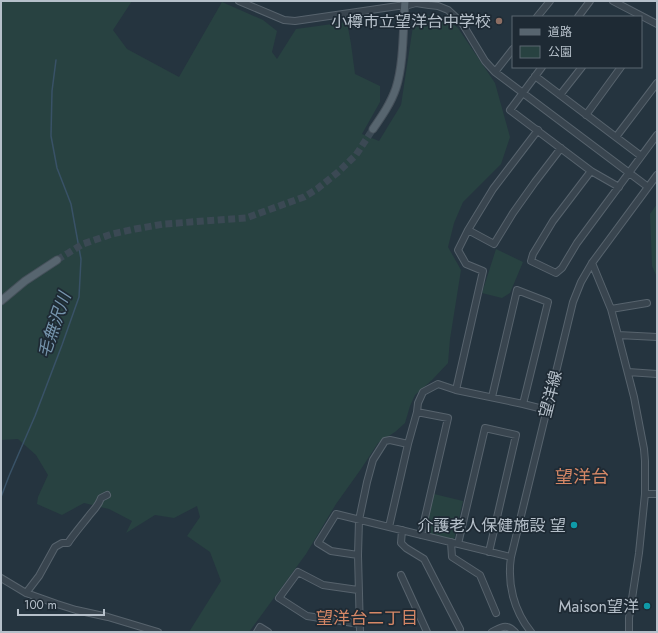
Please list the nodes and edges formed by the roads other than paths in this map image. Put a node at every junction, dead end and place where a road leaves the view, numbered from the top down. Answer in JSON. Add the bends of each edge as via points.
{"nodes":[{"id":1,"x":239,"y":1,"type":"edge"},
{"id":2,"x":550,"y":1,"type":"edge"},
{"id":3,"x":590,"y":1,"type":"edge"},
{"id":4,"x":613,"y":1,"type":"edge"},
{"id":5,"x":405,"y":3,"type":"edge"},
{"id":6,"x":538,"y":16,"type":"edge"},
{"id":7,"x":579,"y":16,"type":"edge"},
{"id":8,"x":642,"y":16,"type":"edge"},
{"id":9,"x":642,"y":16,"type":"edge"},
{"id":10,"x":657,"y":24,"type":"edge"},
{"id":11,"x":512,"y":50,"type":"edge"},
{"id":12,"x":541,"y":68,"type":"edge"},
{"id":13,"x":581,"y":68,"type":"edge"},
{"id":14,"x":620,"y":68,"type":"edge"},
{"id":15,"x":495,"y":72,"type":"junction"},
{"id":16,"x":535,"y":76,"type":"junction"},
{"id":17,"x":657,"y":83,"type":"edge"},
{"id":18,"x":522,"y":92,"type":"junction"},
{"id":19,"x":560,"y":95,"type":"junction"},
{"id":20,"x":586,"y":115,"type":"junction"},
{"id":21,"x":373,"y":129,"type":"tunnel mouth"},
{"id":22,"x":538,"y":130,"type":"junction"},
{"id":23,"x":657,"y":135,"type":"edge"},
{"id":24,"x":616,"y":137,"type":"junction"},
{"id":25,"x":561,"y":148,"type":"junction"},
{"id":26,"x":641,"y":156,"type":"junction"},
{"id":27,"x":591,"y":170,"type":"junction"},
{"id":28,"x":630,"y":172,"type":"junction"},
{"id":29,"x":657,"y":175,"type":"edge"},
{"id":30,"x":619,"y":187,"type":"junction"},
{"id":31,"x":648,"y":187,"type":"junction"},
{"id":32,"x":468,"y":230,"type":"junction"},
{"id":33,"x":57,"y":260,"type":"tunnel mouth"},
{"id":34,"x":592,"y":264,"type":"junction"},
{"id":35,"x":1,"y":301,"type":"edge"},
{"id":36,"x":647,"y":303,"type":"dead end"},
{"id":37,"x":611,"y":309,"type":"junction"},
{"id":38,"x":618,"y":335,"type":"junction"},
{"id":39,"x":657,"y":337,"type":"edge"},
{"id":40,"x":628,"y":372,"type":"junction"},
{"id":41,"x":657,"y":374,"type":"edge"},
{"id":42,"x":456,"y":390,"type":"junction"},
{"id":43,"x":492,"y":397,"type":"junction"},
{"id":44,"x":523,"y":404,"type":"junction"},
{"id":45,"x":547,"y":410,"type":"junction"},
{"id":46,"x":417,"y":412,"type":"junction"},
{"id":47,"x":408,"y":444,"type":"junction"},
{"id":48,"x":645,"y":494,"type":"junction"},
{"id":49,"x":657,"y":494,"type":"edge"},
{"id":50,"x":107,"y":495,"type":"dead end"},
{"id":51,"x":359,"y":520,"type":"junction"},
{"id":52,"x":389,"y":527,"type":"junction"},
{"id":53,"x":402,"y":530,"type":"junction"},
{"id":54,"x":421,"y":535,"type":"junction"},
{"id":55,"x":454,"y":543,"type":"junction"},
{"id":56,"x":489,"y":552,"type":"junction"},
{"id":57,"x":358,"y":555,"type":"junction"},
{"id":58,"x":511,"y":558,"type":"junction"},
{"id":59,"x":401,"y":575,"type":"dead end"},
{"id":60,"x":1,"y":578,"type":"edge"},
{"id":61,"x":358,"y":590,"type":"junction"},
{"id":62,"x":26,"y":592,"type":"junction"},
{"id":63,"x":496,"y":613,"type":"dead end"},
{"id":64,"x":360,"y":624,"type":"junction"},
{"id":65,"x":460,"y":629,"type":"dead end"},
{"id":66,"x":158,"y":632,"type":"edge"},
{"id":67,"x":257,"y":632,"type":"edge"},
{"id":68,"x":268,"y":632,"type":"edge"},
{"id":69,"x":360,"y":632,"type":"edge"},
{"id":70,"x":427,"y":632,"type":"edge"},
{"id":71,"x":492,"y":632,"type":"edge"},
{"id":72,"x":516,"y":632,"type":"edge"},
{"id":73,"x":531,"y":632,"type":"edge"},
{"id":74,"x":629,"y":632,"type":"edge"}],
"edges":[{"from":1,"to":5,"type":"street","via":[[284,20],[295,21]]},
{"from":2,"to":6,"type":"street"},
{"from":3,"to":7,"type":"street"},
{"from":4,"to":9,"type":"street"},
{"from":5,"to":15,"type":"street","via":[[429,4],[448,10],[462,23],[485,61]]},
{"from":5,"to":21,"type":"main road","via":[[396,89]]},
{"from":8,"to":10,"type":"street"},
{"from":11,"to":15,"type":"street"},
{"from":12,"to":16,"type":"street"},
{"from":13,"to":19,"type":"street"},
{"from":14,"to":20,"type":"street"},
{"from":15,"to":18,"type":"street"},
{"from":16,"to":18,"type":"street"},
{"from":16,"to":19,"type":"street"},
{"from":17,"to":24,"type":"street"},
{"from":18,"to":22,"type":"street","via":[[510,110]]},
{"from":18,"to":28,"type":"street"},
{"from":19,"to":20,"type":"street"},
{"from":20,"to":24,"type":"street"},
{"from":22,"to":25,"type":"street"},
{"from":22,"to":32,"type":"street","via":[[493,188]]},
{"from":23,"to":26,"type":"street"},
{"from":24,"to":26,"type":"street"},
{"from":25,"to":27,"type":"street"},
{"from":25,"to":32,"type":"street","via":[[517,207],[494,244]]},
{"from":26,"to":28,"type":"street"},
{"from":27,"to":30,"type":"street"},
{"from":27,"to":30,"type":"street","via":[[553,221],[532,254],[531,261],[556,272],[562,268],[577,243]]},
{"from":28,"to":30,"type":"street"},
{"from":28,"to":31,"type":"street"},
{"from":29,"to":31,"type":"street","name":"望洋線"},
{"from":31,"to":34,"type":"street","name":"望洋線"},
{"from":32,"to":42,"type":"street","via":[[458,250],[466,264],[483,271]]},
{"from":33,"to":35,"type":"main road"},
{"from":34,"to":37,"type":"street"},
{"from":34,"to":45,"type":"street","name":"望洋線","via":[[573,302]]},
{"from":36,"to":37,"type":"street"},
{"from":37,"to":38,"type":"street"},
{"from":38,"to":39,"type":"street"},
{"from":38,"to":40,"type":"street"},
{"from":40,"to":41,"type":"street"},
{"from":40,"to":48,"type":"street","via":[[644,449]]},
{"from":42,"to":43,"type":"street"},
{"from":42,"to":46,"type":"street","via":[[438,384],[423,392]]},
{"from":43,"to":44,"type":"street"},
{"from":43,"to":44,"type":"street","via":[[517,290],[548,302]]},
{"from":44,"to":45,"type":"street"},
{"from":45,"to":58,"type":"street","name":"望洋線"},
{"from":46,"to":47,"type":"street"},
{"from":46,"to":54,"type":"street","via":[[448,418]]},
{"from":47,"to":51,"type":"street","via":[[385,441],[377,453],[373,460]]},
{"from":47,"to":52,"type":"street"},
{"from":48,"to":49,"type":"street"},
{"from":48,"to":74,"type":"street"},
{"from":50,"to":62,"type":"street","via":[[101,498],[95,510],[68,543],[56,547]]},
{"from":51,"to":52,"type":"street"},
{"from":51,"to":57,"type":"street"},
{"from":51,"to":57,"type":"street","via":[[336,514],[318,543],[331,551]]},
{"from":52,"to":53,"type":"street"},
{"from":53,"to":54,"type":"street"},
{"from":53,"to":65,"type":"street","via":[[401,543],[424,558]]},
{"from":54,"to":55,"type":"street"},
{"from":55,"to":56,"type":"street"},
{"from":55,"to":56,"type":"street","via":[[485,428],[516,435]]},
{"from":55,"to":63,"type":"street","via":[[452,558],[480,575]]},
{"from":56,"to":58,"type":"street"},
{"from":57,"to":61,"type":"street"},
{"from":58,"to":73,"type":"street","name":"望洋線","via":[[509,569],[513,597],[518,612]]},
{"from":59,"to":70,"type":"street"},
{"from":60,"to":62,"type":"street"},
{"from":61,"to":64,"type":"street"},
{"from":61,"to":64,"type":"street","via":[[322,585],[298,572],[279,598],[307,616]]},
{"from":62,"to":66,"type":"street","via":[[76,610]]},
{"from":64,"to":69,"type":"street"},
{"from":67,"to":68,"type":"street","via":[[260,627]]},
{"from":71,"to":72,"type":"street","via":[[508,627]]}]}
